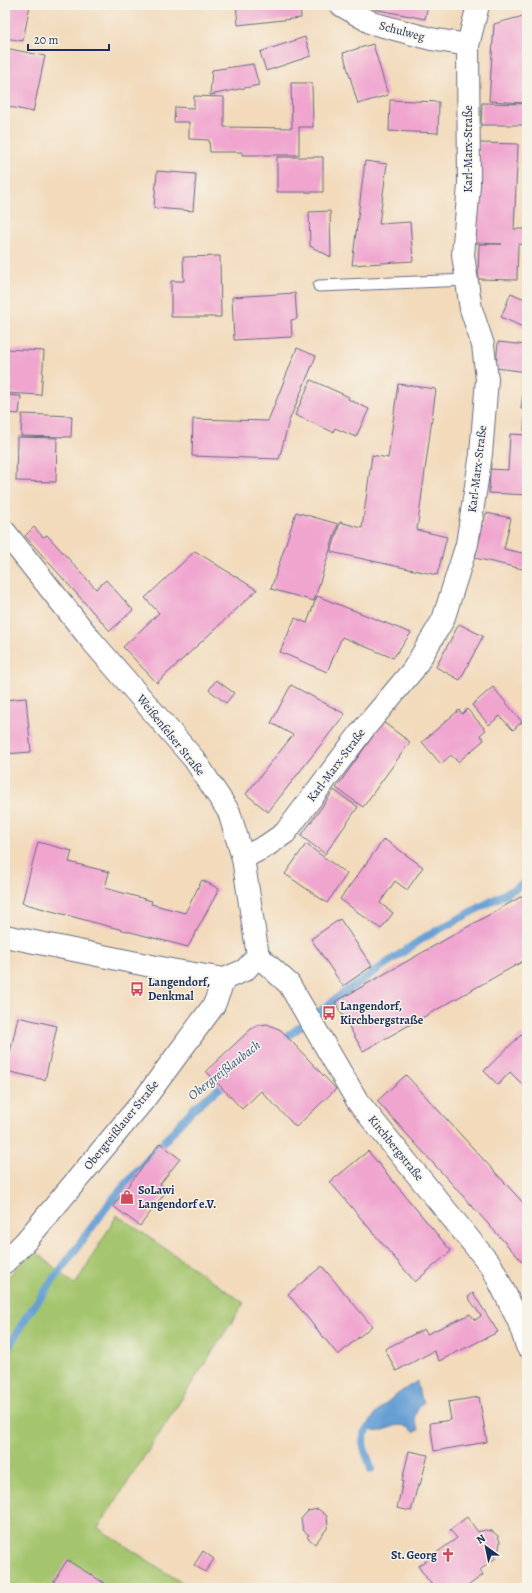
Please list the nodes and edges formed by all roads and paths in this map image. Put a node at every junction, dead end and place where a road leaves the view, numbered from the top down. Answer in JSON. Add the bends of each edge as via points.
{"nodes":[{"id":1,"x":341,"y":5,"type":"edge"},
{"id":2,"x":478,"y":5,"type":"edge"},
{"id":3,"x":468,"y":45,"type":"junction"},
{"id":4,"x":466,"y":280,"type":"junction"},
{"id":5,"x":319,"y":286,"type":"dead end"},
{"id":6,"x":5,"y":532,"type":"edge"},
{"id":7,"x":243,"y":858,"type":"junction"},
{"id":8,"x":5,"y":936,"type":"edge"},
{"id":9,"x":258,"y":956,"type":"junction"},
{"id":10,"x":224,"y":979,"type":"junction"},
{"id":11,"x":5,"y":1262,"type":"edge"},
{"id":12,"x":527,"y":1346,"type":"edge"}],
"edges":[{"from":1,"to":3,"type":"street","name":"Schulweg","via":[[372,23],[430,39]]},
{"from":2,"to":3,"type":"street","name":"Karl-Marx-Straße"},
{"from":3,"to":4,"type":"street","name":"Karl-Marx-Straße","via":[[469,185],[463,255]]},
{"from":4,"to":5,"type":"lane"},
{"from":4,"to":7,"type":"street","name":"Karl-Marx-Straße","via":[[470,308],[483,345],[487,379],[481,454],[467,544],[443,620],[413,670],[362,731],[285,833]]},
{"from":6,"to":7,"type":"street","name":"Weißenfelser Straße","via":[[91,640],[194,759],[229,812]]},
{"from":7,"to":9,"type":"street","name":"Weißenfelser Straße"},
{"from":8,"to":10,"type":"street"},
{"from":9,"to":10,"type":"street","via":[[244,970]]},
{"from":9,"to":12,"type":"street","name":"Kirchbergstraße","via":[[289,984],[358,1102],[492,1267],[519,1322]]},
{"from":10,"to":11,"type":"street","name":"Obergreißlauer Straße","via":[[214,1005],[143,1101],[25,1242]]}]}
